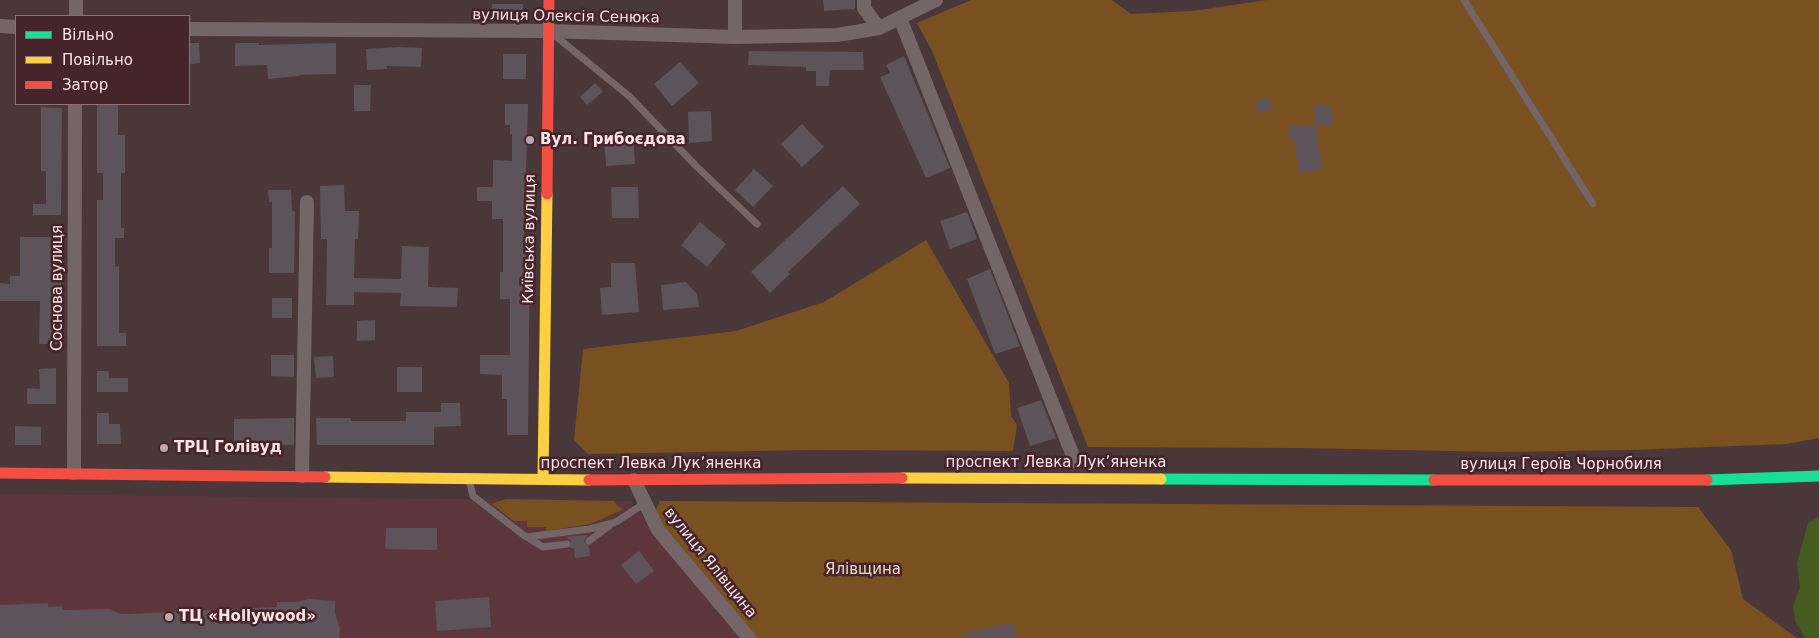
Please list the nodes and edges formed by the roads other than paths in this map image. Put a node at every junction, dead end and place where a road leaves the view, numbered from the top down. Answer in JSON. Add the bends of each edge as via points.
{"nodes":[{"id":1,"x":76,"y":0,"type":"edge"},
{"id":2,"x":549,"y":0,"type":"edge"},
{"id":3,"x":735,"y":0,"type":"edge"},
{"id":4,"x":864,"y":0,"type":"edge"},
{"id":5,"x":936,"y":0,"type":"edge"},
{"id":6,"x":1464,"y":0,"type":"edge"},
{"id":7,"x":76,"y":15,"type":"edge"},
{"id":8,"x":900,"y":18,"type":"junction"},
{"id":9,"x":0,"y":26,"type":"edge"},
{"id":10,"x":15,"y":27,"type":"edge"},
{"id":11,"x":879,"y":28,"type":"junction"},
{"id":12,"x":190,"y":29,"type":"edge"},
{"id":13,"x":548,"y":31,"type":"junction"},
{"id":14,"x":735,"y":37,"type":"junction"},
{"id":15,"x":75,"y":105,"type":"edge"},
{"id":16,"x":307,"y":202,"type":"dead end"},
{"id":17,"x":1593,"y":204,"type":"dead end"},
{"id":18,"x":757,"y":224,"type":"dead end"},
{"id":19,"x":1075,"y":461,"type":"dead end"},
{"id":20,"x":0,"y":473,"type":"edge"},
{"id":21,"x":74,"y":473,"type":"junction"},
{"id":22,"x":302,"y":476,"type":"junction"},
{"id":23,"x":1819,"y":476,"type":"edge"},
{"id":24,"x":469,"y":479,"type":"junction"},
{"id":25,"x":543,"y":479,"type":"junction"},
{"id":26,"x":1302,"y":479,"type":"joint"},
{"id":27,"x":640,"y":480,"type":"junction"},
{"id":28,"x":642,"y":500,"type":"junction"},
{"id":29,"x":616,"y":522,"type":"junction"},
{"id":30,"x":526,"y":537,"type":"junction"},
{"id":31,"x":589,"y":541,"type":"dead end"},
{"id":32,"x":567,"y":544,"type":"dead end"},
{"id":33,"x":749,"y":638,"type":"edge"}],
"edges":[{"from":1,"to":7,"type":"street"},
{"from":2,"to":13,"type":"main road","name":"Київська вулиця"},
{"from":3,"to":14,"type":"street"},
{"from":4,"to":11,"type":"street","via":[[864,8]]},
{"from":5,"to":8,"type":"street","name":"вулиця Олексія Сенюка"},
{"from":6,"to":17,"type":"lane"},
{"from":8,"to":11,"type":"street","name":"вулиця Олексія Сенюка"},
{"from":8,"to":19,"type":"street"},
{"from":9,"to":10,"type":"street"},
{"from":11,"to":14,"type":"street","name":"вулиця Олексія Сенюка","via":[[837,35]]},
{"from":12,"to":13,"type":"street","name":"вулиця Олексія Сенюка"},
{"from":13,"to":14,"type":"street","name":"вулиця Олексія Сенюка"},
{"from":13,"to":18,"type":"lane","via":[[628,96]]},
{"from":13,"to":25,"type":"main road","name":"Київська вулиця"},
{"from":15,"to":21,"type":"street","name":"Соснова вулиця"},
{"from":16,"to":22,"type":"street"},
{"from":20,"to":21,"type":"main road","name":"проспект Левка Лукʼяненка"},
{"from":21,"to":22,"type":"main road","name":"проспект Левка Лукʼяненка"},
{"from":22,"to":24,"type":"main road","name":"проспект Левка Лукʼяненка"},
{"from":23,"to":26,"type":"main road","name":"вулиця Героїв Чорнобиля","via":[[1694,481]]},
{"from":24,"to":25,"type":"main road","name":"проспект Левка Лукʼяненка"},
{"from":24,"to":30,"type":"lane","via":[[474,496]]},
{"from":25,"to":27,"type":"main road","name":"проспект Левка Лукʼяненка"},
{"from":26,"to":27,"type":"main road","name":"проспект Левка Лукʼяненка"},
{"from":27,"to":28,"type":"street","name":"вулиця Ялівщина"},
{"from":28,"to":29,"type":"lane","via":[[639,507]]},
{"from":28,"to":33,"type":"street","name":"вулиця Ялівщина","via":[[658,530]]},
{"from":29,"to":30,"type":"lane","via":[[590,529]]},
{"from":29,"to":31,"type":"lane"},
{"from":30,"to":32,"type":"lane","via":[[544,547]]}]}
